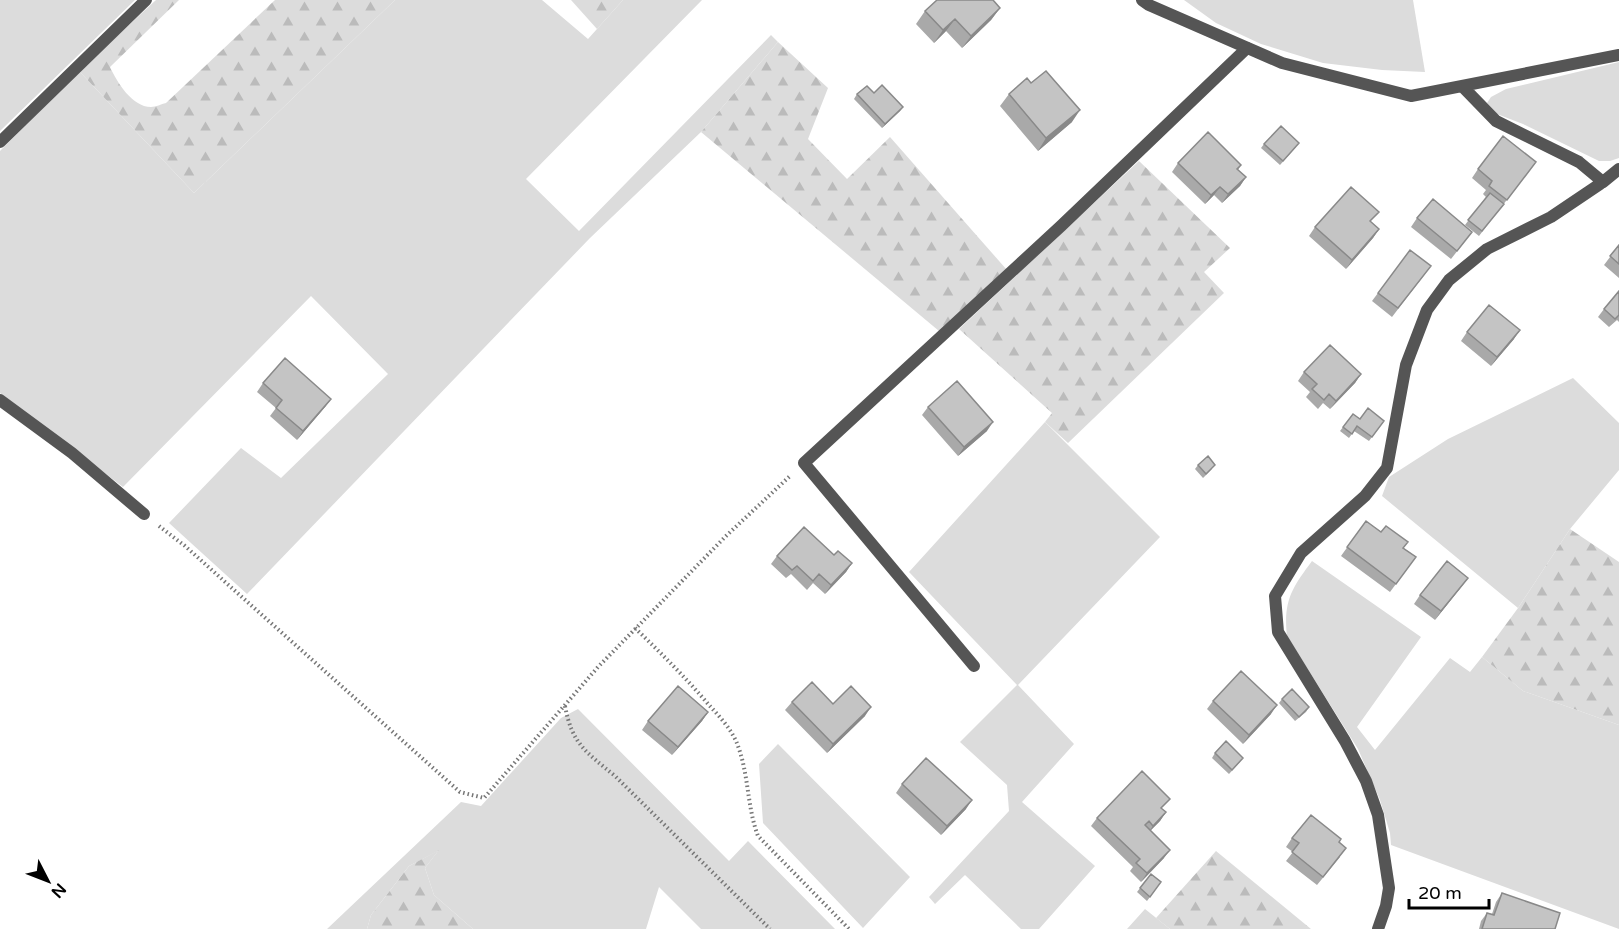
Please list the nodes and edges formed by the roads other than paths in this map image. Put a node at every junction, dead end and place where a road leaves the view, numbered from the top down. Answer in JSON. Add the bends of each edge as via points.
{"nodes":[{"id":1,"x":146,"y":0,"type":"edge"},
{"id":2,"x":1143,"y":0,"type":"edge"},
{"id":3,"x":1246,"y":48,"type":"junction"},
{"id":4,"x":1619,"y":55,"type":"edge"},
{"id":5,"x":1462,"y":86,"type":"junction"},
{"id":6,"x":0,"y":142,"type":"edge"},
{"id":7,"x":1619,"y":169,"type":"edge"},
{"id":8,"x":1603,"y":182,"type":"junction"},
{"id":9,"x":0,"y":400,"type":"edge"},
{"id":10,"x":144,"y":514,"type":"road end"},
{"id":11,"x":974,"y":666,"type":"dead end"},
{"id":12,"x":1378,"y":929,"type":"edge"}],
"edges":[{"from":1,"to":6,"type":"street"},
{"from":2,"to":3,"type":"street"},
{"from":3,"to":5,"type":"street","via":[[1282,63],[1411,96]]},
{"from":3,"to":11,"type":"street","via":[[1061,226],[804,463]]},
{"from":4,"to":5,"type":"street"},
{"from":5,"to":8,"type":"street","via":[[1496,121],[1580,162]]},
{"from":7,"to":8,"type":"street"},
{"from":8,"to":12,"type":"street","via":[[1551,217],[1487,249],[1449,280],[1427,310],[1406,365],[1387,468],[1365,496],[1301,553],[1275,596],[1278,632],[1345,741],[1378,815],[1389,888]]},
{"from":9,"to":10,"type":"street","via":[[72,453]]}]}
